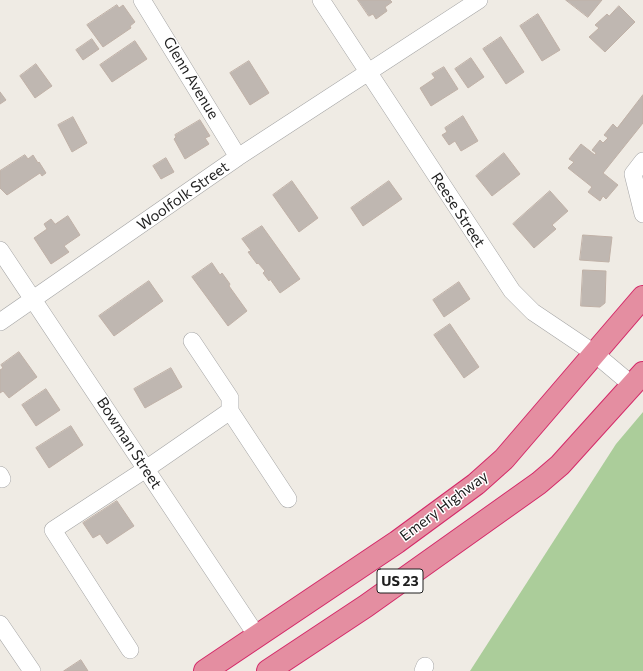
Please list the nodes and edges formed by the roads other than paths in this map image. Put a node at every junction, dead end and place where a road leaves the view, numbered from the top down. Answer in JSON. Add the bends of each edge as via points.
{"nodes":[{"id":1,"x":142,"y":0,"type":"edge"},
{"id":2,"x":321,"y":0,"type":"edge"},
{"id":3,"x":479,"y":0,"type":"edge"},
{"id":4,"x":368,"y":72,"type":"junction"},
{"id":5,"x":238,"y":157,"type":"junction"},
{"id":6,"x":643,"y":161,"type":"edge"},
{"id":7,"x":643,"y":214,"type":"edge"},
{"id":8,"x":0,"y":250,"type":"edge"},
{"id":9,"x":643,"y":297,"type":"edge"},
{"id":10,"x":34,"y":299,"type":"junction"},
{"id":11,"x":0,"y":322,"type":"edge"},
{"id":12,"x":192,"y":341,"type":"dead end"},
{"id":13,"x":594,"y":353,"type":"junction"},
{"id":14,"x":637,"y":379,"type":"edge"},
{"id":15,"x":230,"y":411,"type":"junction"},
{"id":16,"x":146,"y":469,"type":"junction"},
{"id":17,"x":288,"y":498,"type":"dead end"},
{"id":18,"x":0,"y":624,"type":"edge"},
{"id":19,"x":257,"y":636,"type":"junction"},
{"id":20,"x":130,"y":650,"type":"dead end"},
{"id":21,"x":32,"y":671,"type":"edge"},
{"id":22,"x":205,"y":671,"type":"edge"},
{"id":23,"x":268,"y":671,"type":"edge"}],
"edges":[{"from":1,"to":5,"type":"street","name":"Glenn Avenue"},
{"from":2,"to":4,"type":"street","name":"Reese Street"},
{"from":3,"to":4,"type":"street","name":"Woolfolk Street"},
{"from":4,"to":5,"type":"street","name":"Woolfolk Street"},
{"from":4,"to":13,"type":"street","name":"Reese Street","via":[[512,291],[533,312]]},
{"from":5,"to":10,"type":"street","name":"Woolfolk Street"},
{"from":6,"to":7,"type":"street","via":[[633,174]]},
{"from":8,"to":10,"type":"street","name":"Bowman Street"},
{"from":9,"to":13,"type":"highway","name":"Emery Highway","number":"US 23"},
{"from":10,"to":11,"type":"street","name":"Woolfolk Street"},
{"from":10,"to":16,"type":"street","name":"Bowman Street"},
{"from":12,"to":15,"type":"street","via":[[230,398]]},
{"from":13,"to":14,"type":"street","name":"Reese Street"},
{"from":13,"to":19,"type":"highway","name":"Emery Highway","number":"US 23","via":[[504,459],[476,484],[397,542]]},
{"from":14,"to":23,"type":"highway","number":"US 23","via":[[560,465],[539,483],[366,606]]},
{"from":15,"to":16,"type":"street"},
{"from":15,"to":17,"type":"street"},
{"from":16,"to":19,"type":"street","name":"Bowman Street"},
{"from":16,"to":20,"type":"street","via":[[53,530]]},
{"from":18,"to":21,"type":"street"},
{"from":19,"to":22,"type":"highway","name":"Emery Highway","number":"US 23"}]}
